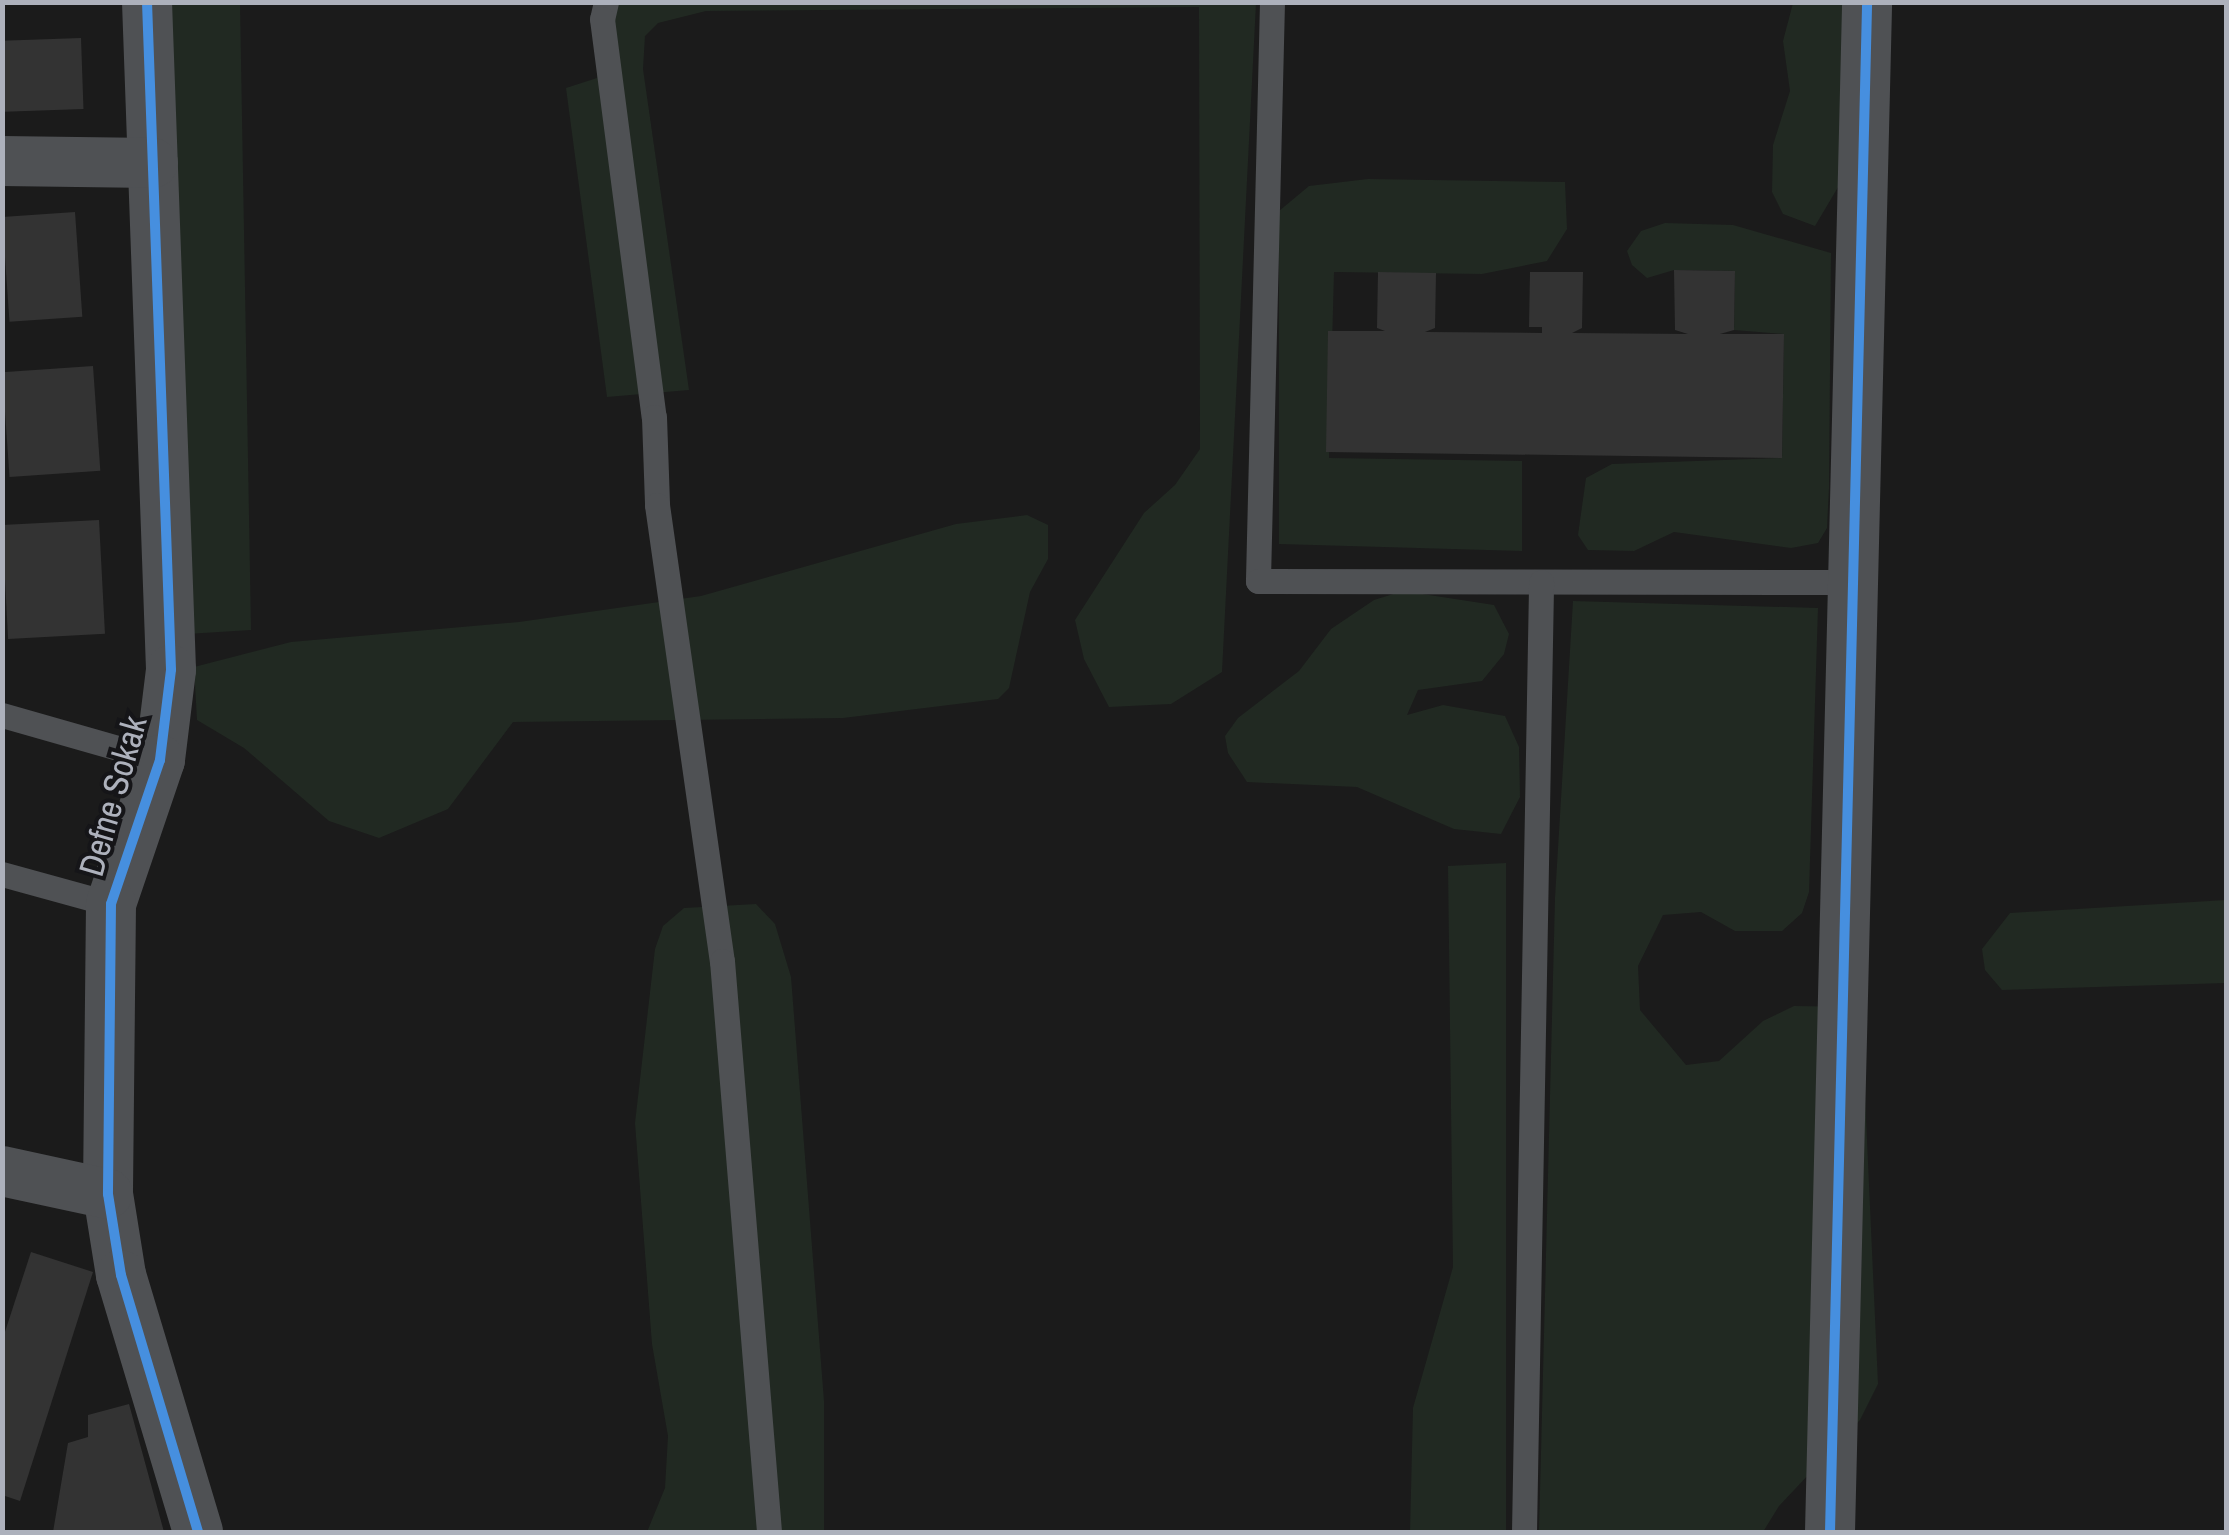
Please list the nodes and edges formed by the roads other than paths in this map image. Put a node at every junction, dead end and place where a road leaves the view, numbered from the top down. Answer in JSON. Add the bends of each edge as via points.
{"nodes":[{"id":1,"x":147,"y":2,"type":"edge"},
{"id":2,"x":606,"y":2,"type":"edge"},
{"id":3,"x":1272,"y":2,"type":"edge"},
{"id":4,"x":1867,"y":2,"type":"edge"},
{"id":5,"x":2,"y":161,"type":"edge"},
{"id":6,"x":153,"y":163,"type":"junction"},
{"id":7,"x":1541,"y":582,"type":"junction"},
{"id":8,"x":1852,"y":582,"type":"junction"},
{"id":9,"x":2,"y":715,"type":"edge"},
{"id":10,"x":160,"y":760,"type":"junction"},
{"id":11,"x":2,"y":874,"type":"edge"},
{"id":12,"x":111,"y":904,"type":"junction"},
{"id":13,"x":2,"y":1171,"type":"edge"},
{"id":14,"x":108,"y":1194,"type":"junction"},
{"id":15,"x":198,"y":1532,"type":"edge"},
{"id":16,"x":769,"y":1532,"type":"edge"},
{"id":17,"x":1524,"y":1532,"type":"edge"},
{"id":18,"x":1830,"y":1532,"type":"edge"}],
"edges":[{"from":1,"to":6,"type":"street","name":"Defne Sokak"},
{"from":2,"to":16,"type":"lane","via":[[602,19],[654,417],[657,505],[722,961]]},
{"from":3,"to":7,"type":"lane","via":[[1258,581]]},
{"from":4,"to":8,"type":"street"},
{"from":5,"to":6,"type":"street"},
{"from":6,"to":10,"type":"street","name":"Defne Sokak","via":[[171,670]]},
{"from":7,"to":8,"type":"lane"},
{"from":7,"to":17,"type":"lane"},
{"from":8,"to":18,"type":"street"},
{"from":9,"to":10,"type":"lane"},
{"from":10,"to":12,"type":"street","name":"Defne Sokak"},
{"from":11,"to":12,"type":"lane"},
{"from":12,"to":14,"type":"street","name":"Defne Sokak"},
{"from":13,"to":14,"type":"street"},
{"from":14,"to":15,"type":"street","name":"Defne Sokak","via":[[122,1275]]}]}
